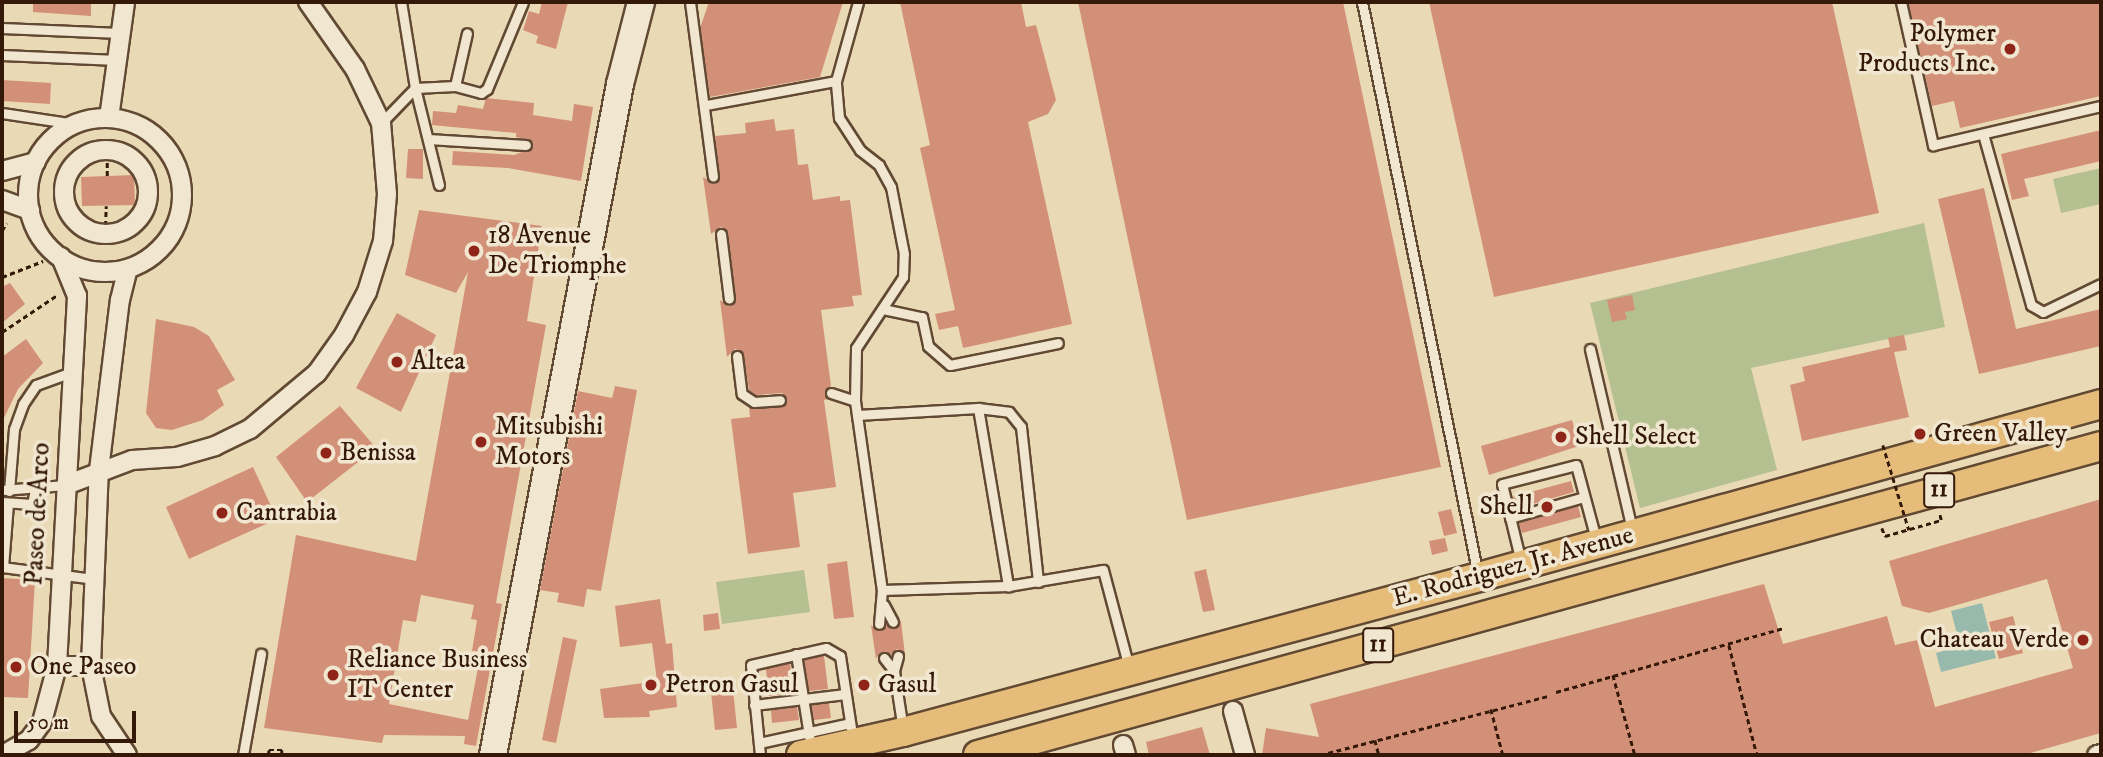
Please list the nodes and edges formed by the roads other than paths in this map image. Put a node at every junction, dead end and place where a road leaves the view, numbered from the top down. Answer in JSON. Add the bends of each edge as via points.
{"nodes":[{"id":1,"x":125,"y":2,"type":"edge"},
{"id":2,"x":308,"y":2,"type":"edge"},
{"id":3,"x":401,"y":2,"type":"edge"},
{"id":4,"x":523,"y":2,"type":"edge"},
{"id":5,"x":641,"y":2,"type":"edge"},
{"id":6,"x":690,"y":2,"type":"edge"},
{"id":7,"x":858,"y":2,"type":"edge"},
{"id":8,"x":1362,"y":2,"type":"edge"},
{"id":9,"x":1901,"y":2,"type":"edge"},
{"id":10,"x":2,"y":28,"type":"edge"},
{"id":11,"x":120,"y":33,"type":"junction"},
{"id":12,"x":467,"y":33,"type":"dead end"},
{"id":13,"x":2,"y":55,"type":"edge"},
{"id":14,"x":117,"y":60,"type":"junction"},
{"id":15,"x":836,"y":81,"type":"junction"},
{"id":16,"x":455,"y":86,"type":"junction"},
{"id":17,"x":415,"y":88,"type":"junction"},
{"id":18,"x":706,"y":105,"type":"junction"},
{"id":19,"x":2101,"y":106,"type":"edge"},
{"id":20,"x":2,"y":113,"type":"edge"},
{"id":21,"x":109,"y":118,"type":"junction"},
{"id":22,"x":381,"y":123,"type":"junction"},
{"id":23,"x":75,"y":124,"type":"junction"},
{"id":24,"x":1983,"y":134,"type":"junction"},
{"id":25,"x":428,"y":139,"type":"junction"},
{"id":26,"x":526,"y":145,"type":"dead end"},
{"id":27,"x":36,"y":162,"type":"junction"},
{"id":28,"x":2,"y":171,"type":"edge"},
{"id":29,"x":713,"y":176,"type":"dead end"},
{"id":30,"x":439,"y":185,"type":"dead end"},
{"id":31,"x":2,"y":200,"type":"edge"},
{"id":32,"x":30,"y":210,"type":"junction"},
{"id":33,"x":105,"y":234,"type":"joint"},
{"id":34,"x":720,"y":234,"type":"dead end"},
{"id":35,"x":52,"y":259,"type":"junction"},
{"id":36,"x":128,"y":269,"type":"junction"},
{"id":37,"x":2101,"y":284,"type":"edge"},
{"id":38,"x":729,"y":299,"type":"dead end"},
{"id":39,"x":883,"y":309,"type":"junction"},
{"id":40,"x":1058,"y":343,"type":"dead end"},
{"id":41,"x":1590,"y":349,"type":"dead end"},
{"id":42,"x":737,"y":356,"type":"dead end"},
{"id":43,"x":72,"y":372,"type":"junction"},
{"id":44,"x":831,"y":393,"type":"dead end"},
{"id":45,"x":780,"y":400,"type":"dead end"},
{"id":46,"x":855,"y":401,"type":"junction"},
{"id":47,"x":2101,"y":404,"type":"edge"},
{"id":48,"x":978,"y":408,"type":"junction"},
{"id":49,"x":857,"y":415,"type":"junction"},
{"id":50,"x":2101,"y":446,"type":"edge"},
{"id":51,"x":99,"y":470,"type":"junction"},
{"id":52,"x":66,"y":485,"type":"junction"},
{"id":53,"x":6,"y":490,"type":"edge"},
{"id":54,"x":35,"y":490,"type":"junction"},
{"id":55,"x":1584,"y":497,"type":"junction"},
{"id":56,"x":5,"y":502,"type":"edge"},
{"id":57,"x":1510,"y":518,"type":"junction"},
{"id":58,"x":1633,"y":534,"type":"junction"},
{"id":59,"x":1597,"y":544,"type":"junction"},
{"id":60,"x":1521,"y":565,"type":"junction"},
{"id":61,"x":2,"y":567,"type":"edge"},
{"id":62,"x":61,"y":575,"type":"junction"},
{"id":63,"x":1479,"y":577,"type":"junction"},
{"id":64,"x":95,"y":579,"type":"junction"},
{"id":65,"x":1038,"y":582,"type":"junction"},
{"id":66,"x":1008,"y":586,"type":"junction"},
{"id":67,"x":882,"y":590,"type":"junction"},
{"id":68,"x":884,"y":605,"type":"junction"},
{"id":69,"x":893,"y":622,"type":"dead end"},
{"id":70,"x":879,"y":624,"type":"dead end"},
{"id":71,"x":261,"y":654,"type":"dead end"},
{"id":72,"x":796,"y":654,"type":"junction"},
{"id":73,"x":898,"y":656,"type":"dead end"},
{"id":74,"x":884,"y":658,"type":"dead end"},
{"id":75,"x":57,"y":666,"type":"junction"},
{"id":76,"x":91,"y":666,"type":"junction"},
{"id":77,"x":894,"y":671,"type":"junction"},
{"id":78,"x":1130,"y":671,"type":"junction"},
{"id":79,"x":845,"y":694,"type":"junction"},
{"id":80,"x":802,"y":697,"type":"junction"},
{"id":81,"x":754,"y":705,"type":"junction"},
{"id":82,"x":1233,"y":711,"type":"dead end"},
{"id":83,"x":903,"y":732,"type":"junction"},
{"id":84,"x":852,"y":734,"type":"junction"},
{"id":85,"x":759,"y":743,"type":"junction"},
{"id":86,"x":807,"y":747,"type":"edge"},
{"id":87,"x":3,"y":755,"type":"edge"},
{"id":88,"x":127,"y":755,"type":"edge"},
{"id":89,"x":243,"y":755,"type":"edge"},
{"id":90,"x":492,"y":755,"type":"edge"},
{"id":91,"x":760,"y":755,"type":"edge"},
{"id":92,"x":978,"y":755,"type":"edge"},
{"id":93,"x":1245,"y":755,"type":"edge"}],
"edges":[{"from":1,"to":11,"type":"street"},
{"from":2,"to":22,"type":"street","via":[[355,69]]},
{"from":3,"to":17,"type":"lane"},
{"from":4,"to":16,"type":"lane","via":[[487,89],[481,93]]},
{"from":5,"to":90,"type":"main road","via":[[620,84]]},
{"from":6,"to":18,"type":"lane"},
{"from":7,"to":15,"type":"lane"},
{"from":8,"to":63,"type":"lane"},
{"from":9,"to":24,"type":"lane","via":[[1933,145]]},
{"from":10,"to":11,"type":"lane"},
{"from":11,"to":14,"type":"street"},
{"from":12,"to":16,"type":"lane"},
{"from":13,"to":14,"type":"lane"},
{"from":14,"to":21,"type":"street"},
{"from":15,"to":18,"type":"lane"},
{"from":15,"to":39,"type":"lane","via":[[839,118],[860,150],[880,165],[893,198],[904,277]]},
{"from":16,"to":17,"type":"lane"},
{"from":17,"to":22,"type":"lane"},
{"from":17,"to":25,"type":"lane"},
{"from":18,"to":29,"type":"lane"},
{"from":19,"to":24,"type":"lane"},
{"from":20,"to":23,"type":"lane"},
{"from":21,"to":23,"type":"street"},
{"from":21,"to":36,"type":"street","via":[[136,125],[159,141],[176,164],[181,185],[181,207],[172,234],[153,255]]},
{"from":22,"to":51,"type":"street","via":[[387,194],[383,241],[367,292],[317,373],[250,429],[215,446]]},
{"from":23,"to":27,"type":"street","via":[[56,135]]},
{"from":24,"to":37,"type":"lane","via":[[2031,305],[2043,312]]},
{"from":25,"to":26,"type":"lane"},
{"from":25,"to":30,"type":"lane"},
{"from":27,"to":28,"type":"street"},
{"from":27,"to":32,"type":"street"},
{"from":31,"to":32,"type":"street"},
{"from":32,"to":35,"type":"street"},
{"from":33,"to":33,"type":"street","via":[[74,220],[64,190],[77,160],[107,149],[138,163],[149,197],[132,226]]},
{"from":34,"to":38,"type":"lane"},
{"from":35,"to":36,"type":"street","via":[[93,271]]},
{"from":35,"to":43,"type":"street","name":"Paseo de Arco","via":[[77,296]]},
{"from":36,"to":51,"type":"street"},
{"from":39,"to":40,"type":"lane","via":[[922,317],[928,346],[950,365]]},
{"from":39,"to":46,"type":"lane","via":[[856,348]]},
{"from":41,"to":58,"type":"lane"},
{"from":42,"to":45,"type":"lane","via":[[742,394],[754,402]]},
{"from":43,"to":52,"type":"street","name":"Paseo de Arco"},
{"from":43,"to":53,"type":"lane","via":[[36,385],[23,404],[14,429]]},
{"from":44,"to":46,"type":"lane"},
{"from":46,"to":49,"type":"lane"},
{"from":47,"to":58,"type":"main road","name":"E. Rodriguez Jr. Avenue","number":"11"},
{"from":48,"to":49,"type":"lane"},
{"from":48,"to":65,"type":"lane","via":[[1009,412],[1021,427]]},
{"from":48,"to":66,"type":"lane"},
{"from":49,"to":67,"type":"lane"},
{"from":50,"to":92,"type":"main road","name":"E. Rodriguez Jr. Avenue","number":"11"},
{"from":51,"to":52,"type":"street"},
{"from":51,"to":64,"type":"street"},
{"from":52,"to":54,"type":"lane"},
{"from":52,"to":62,"type":"street","name":"Paseo de Arco"},
{"from":53,"to":54,"type":"lane"},
{"from":54,"to":56,"type":"lane","via":[[32,504]]},
{"from":55,"to":57,"type":"lane"},
{"from":55,"to":57,"type":"lane","via":[[1576,465],[1502,484]]},
{"from":55,"to":59,"type":"lane"},
{"from":56,"to":61,"type":"lane"},
{"from":57,"to":60,"type":"lane"},
{"from":58,"to":59,"type":"main road","name":"E. Rodriguez Jr. Avenue","number":"11"},
{"from":59,"to":60,"type":"main road","name":"E. Rodriguez Jr. Avenue","number":"11"},
{"from":60,"to":63,"type":"main road","name":"E. Rodriguez Jr. Avenue","number":"11"},
{"from":61,"to":62,"type":"lane"},
{"from":62,"to":64,"type":"lane"},
{"from":62,"to":75,"type":"street","name":"Paseo de Arco"},
{"from":63,"to":78,"type":"main road","name":"E. Rodriguez Jr. Avenue","number":"11"},
{"from":64,"to":76,"type":"street"},
{"from":65,"to":66,"type":"lane"},
{"from":65,"to":78,"type":"lane","via":[[1103,570]]},
{"from":66,"to":67,"type":"lane"},
{"from":67,"to":68,"type":"lane"},
{"from":68,"to":69,"type":"lane"},
{"from":68,"to":70,"type":"lane"},
{"from":71,"to":89,"type":"lane"},
{"from":72,"to":79,"type":"lane","via":[[826,648],[840,656]]},
{"from":72,"to":80,"type":"lane"},
{"from":72,"to":81,"type":"lane","via":[[754,661],[750,670]]},
{"from":73,"to":77,"type":"lane"},
{"from":74,"to":77,"type":"lane"},
{"from":75,"to":76,"type":"street"},
{"from":75,"to":87,"type":"street","name":"Paseo de Arco","via":[[42,722],[29,740]]},
{"from":76,"to":88,"type":"street","via":[[101,716]]},
{"from":77,"to":83,"type":"lane"},
{"from":78,"to":83,"type":"main road","name":"E. Rodriguez Jr. Avenue","number":"11"},
{"from":79,"to":80,"type":"lane"},
{"from":79,"to":84,"type":"lane"},
{"from":80,"to":81,"type":"lane"},
{"from":80,"to":86,"type":"lane"},
{"from":81,"to":85,"type":"lane"},
{"from":82,"to":93,"type":"street"},
{"from":83,"to":84,"type":"main road","name":"E. Rodriguez Jr. Avenue","number":"11"},
{"from":84,"to":86,"type":"main road","name":"E. Rodriguez Jr. Avenue","number":"11"},
{"from":85,"to":86,"type":"lane"},
{"from":85,"to":91,"type":"lane"}]}
